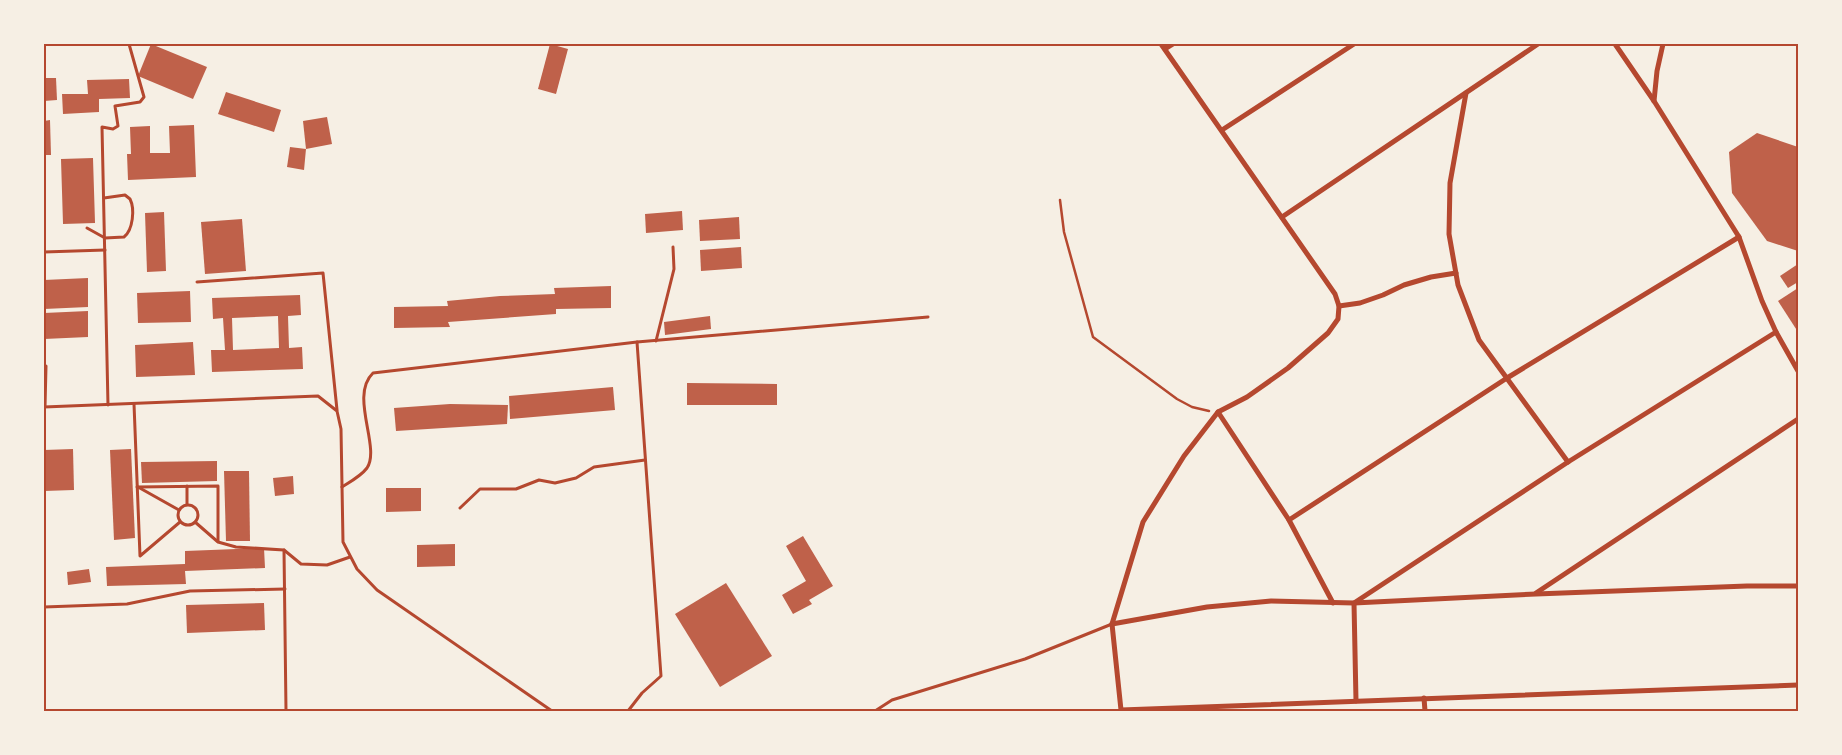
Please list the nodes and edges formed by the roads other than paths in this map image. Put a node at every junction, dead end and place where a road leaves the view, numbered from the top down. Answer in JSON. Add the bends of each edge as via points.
{"nodes":[{"id":1,"x":128,"y":44,"type":"edge"},
{"id":2,"x":1160,"y":44,"type":"edge"},
{"id":3,"x":1173,"y":44,"type":"edge"},
{"id":4,"x":1354,"y":44,"type":"edge"},
{"id":5,"x":1538,"y":44,"type":"edge"},
{"id":6,"x":1615,"y":44,"type":"edge"},
{"id":7,"x":1663,"y":44,"type":"edge"},
{"id":8,"x":1165,"y":49,"type":"junction"},
{"id":9,"x":1466,"y":93,"type":"junction"},
{"id":10,"x":1654,"y":101,"type":"junction"},
{"id":11,"x":1222,"y":130,"type":"junction"},
{"id":12,"x":104,"y":198,"type":"junction"},
{"id":13,"x":1282,"y":217,"type":"junction"},
{"id":14,"x":87,"y":228,"type":"dead end"},
{"id":15,"x":1739,"y":237,"type":"junction"},
{"id":16,"x":105,"y":238,"type":"junction"},
{"id":17,"x":673,"y":247,"type":"dead end"},
{"id":18,"x":105,"y":250,"type":"junction"},
{"id":19,"x":44,"y":252,"type":"edge"},
{"id":20,"x":1456,"y":273,"type":"junction"},
{"id":21,"x":197,"y":282,"type":"dead end"},
{"id":22,"x":1339,"y":306,"type":"junction"},
{"id":23,"x":928,"y":317,"type":"dead end"},
{"id":24,"x":1776,"y":332,"type":"junction"},
{"id":25,"x":656,"y":341,"type":"junction"},
{"id":26,"x":637,"y":342,"type":"junction"},
{"id":27,"x":46,"y":366,"type":"dead end"},
{"id":28,"x":1798,"y":371,"type":"edge"},
{"id":29,"x":1507,"y":378,"type":"junction"},
{"id":30,"x":134,"y":404,"type":"junction"},
{"id":31,"x":108,"y":405,"type":"junction"},
{"id":32,"x":45,"y":407,"type":"edge"},
{"id":33,"x":337,"y":411,"type":"junction"},
{"id":34,"x":1218,"y":412,"type":"junction"},
{"id":35,"x":1798,"y":419,"type":"edge"},
{"id":36,"x":645,"y":460,"type":"junction"},
{"id":37,"x":1568,"y":462,"type":"junction"},
{"id":38,"x":187,"y":486,"type":"junction"},
{"id":39,"x":137,"y":487,"type":"junction"},
{"id":40,"x":342,"y":487,"type":"junction"},
{"id":41,"x":187,"y":504,"type":"junction"},
{"id":42,"x":460,"y":508,"type":"dead end"},
{"id":43,"x":179,"y":510,"type":"junction"},
{"id":44,"x":1289,"y":520,"type":"junction"},
{"id":45,"x":180,"y":522,"type":"junction"},
{"id":46,"x":195,"y":522,"type":"junction"},
{"id":47,"x":218,"y":542,"type":"junction"},
{"id":48,"x":284,"y":550,"type":"junction"},
{"id":49,"x":350,"y":557,"type":"junction"},
{"id":50,"x":1798,"y":586,"type":"edge"},
{"id":51,"x":285,"y":589,"type":"junction"},
{"id":52,"x":1536,"y":594,"type":"junction"},
{"id":53,"x":1333,"y":603,"type":"junction"},
{"id":54,"x":1354,"y":603,"type":"junction"},
{"id":55,"x":44,"y":607,"type":"edge"},
{"id":56,"x":1112,"y":624,"type":"junction"},
{"id":57,"x":1798,"y":685,"type":"edge"},
{"id":58,"x":1424,"y":698,"type":"junction"},
{"id":59,"x":1356,"y":700,"type":"junction"},
{"id":60,"x":286,"y":711,"type":"edge"},
{"id":61,"x":552,"y":711,"type":"edge"},
{"id":62,"x":628,"y":711,"type":"edge"},
{"id":63,"x":874,"y":711,"type":"edge"},
{"id":64,"x":1425,"y":711,"type":"edge"}],
"edges":[{"from":1,"to":12,"type":"lane","via":[[144,97],[140,102],[115,106],[118,126],[114,129],[102,127]]},
{"from":2,"to":8,"type":"street"},
{"from":3,"to":8,"type":"street"},
{"from":4,"to":11,"type":"street"},
{"from":5,"to":9,"type":"street"},
{"from":6,"to":10,"type":"street"},
{"from":7,"to":10,"type":"street"},
{"from":8,"to":11,"type":"street"},
{"from":9,"to":13,"type":"street"},
{"from":9,"to":20,"type":"street","via":[[1450,183],[1449,234]]},
{"from":10,"to":15,"type":"street"},
{"from":11,"to":13,"type":"street"},
{"from":12,"to":16,"type":"lane"},
{"from":12,"to":16,"type":"lane","via":[[125,195],[133,207],[128,234]]},
{"from":13,"to":22,"type":"street","via":[[1335,294]]},
{"from":14,"to":16,"type":"lane"},
{"from":15,"to":24,"type":"street"},
{"from":15,"to":29,"type":"street"},
{"from":16,"to":18,"type":"lane"},
{"from":17,"to":25,"type":"lane","via":[[674,269]]},
{"from":18,"to":19,"type":"lane"},
{"from":18,"to":31,"type":"lane"},
{"from":20,"to":22,"type":"street","via":[[1430,277],[1360,303]]},
{"from":20,"to":29,"type":"street","via":[[1479,340]]},
{"from":21,"to":33,"type":"lane","via":[[322,274]]},
{"from":22,"to":34,"type":"street","via":[[1338,319],[1328,333],[1295,362],[1247,397]]},
{"from":23,"to":25,"type":"lane"},
{"from":24,"to":28,"type":"street"},
{"from":24,"to":37,"type":"street"},
{"from":25,"to":26,"type":"lane"},
{"from":26,"to":36,"type":"lane"},
{"from":26,"to":40,"type":"lane","via":[[373,373],[366,379],[363,400],[370,453],[368,466]]},
{"from":27,"to":32,"type":"lane"},
{"from":29,"to":37,"type":"street"},
{"from":29,"to":44,"type":"street"},
{"from":30,"to":31,"type":"lane"},
{"from":30,"to":33,"type":"lane","via":[[318,396]]},
{"from":30,"to":39,"type":"lane"},
{"from":31,"to":32,"type":"lane"},
{"from":33,"to":40,"type":"lane","via":[[342,429]]},
{"from":34,"to":44,"type":"street"},
{"from":34,"to":56,"type":"street","via":[[1184,456],[1143,522]]},
{"from":35,"to":52,"type":"street"},
{"from":36,"to":42,"type":"lane","via":[[594,466],[576,478],[555,484],[539,480],[516,488],[480,489]]},
{"from":36,"to":62,"type":"lane","via":[[661,676]]},
{"from":37,"to":54,"type":"street"},
{"from":38,"to":39,"type":"lane"},
{"from":38,"to":41,"type":"lane"},
{"from":38,"to":47,"type":"lane","via":[[218,486]]},
{"from":39,"to":43,"type":"lane"},
{"from":39,"to":45,"type":"lane","via":[[140,556]]},
{"from":40,"to":49,"type":"lane","via":[[343,542]]},
{"from":41,"to":43,"type":"lane"},
{"from":41,"to":46,"type":"lane","via":[[198,512]]},
{"from":43,"to":45,"type":"lane"},
{"from":44,"to":53,"type":"street"},
{"from":45,"to":46,"type":"lane","via":[[189,525]]},
{"from":46,"to":47,"type":"lane"},
{"from":47,"to":48,"type":"lane","via":[[236,547]]},
{"from":48,"to":49,"type":"lane","via":[[301,564],[326,565]]},
{"from":48,"to":51,"type":"lane"},
{"from":49,"to":61,"type":"lane","via":[[377,590]]},
{"from":50,"to":52,"type":"street"},
{"from":51,"to":55,"type":"lane","via":[[190,591],[127,604]]},
{"from":51,"to":60,"type":"lane"},
{"from":52,"to":54,"type":"street"},
{"from":53,"to":54,"type":"street"},
{"from":53,"to":56,"type":"street","via":[[1271,601],[1207,607]]},
{"from":54,"to":59,"type":"street"},
{"from":56,"to":59,"type":"street","via":[[1121,710]]},
{"from":56,"to":63,"type":"lane","via":[[1025,659],[892,700]]},
{"from":57,"to":58,"type":"street"},
{"from":58,"to":59,"type":"street"},
{"from":58,"to":64,"type":"street"}]}
